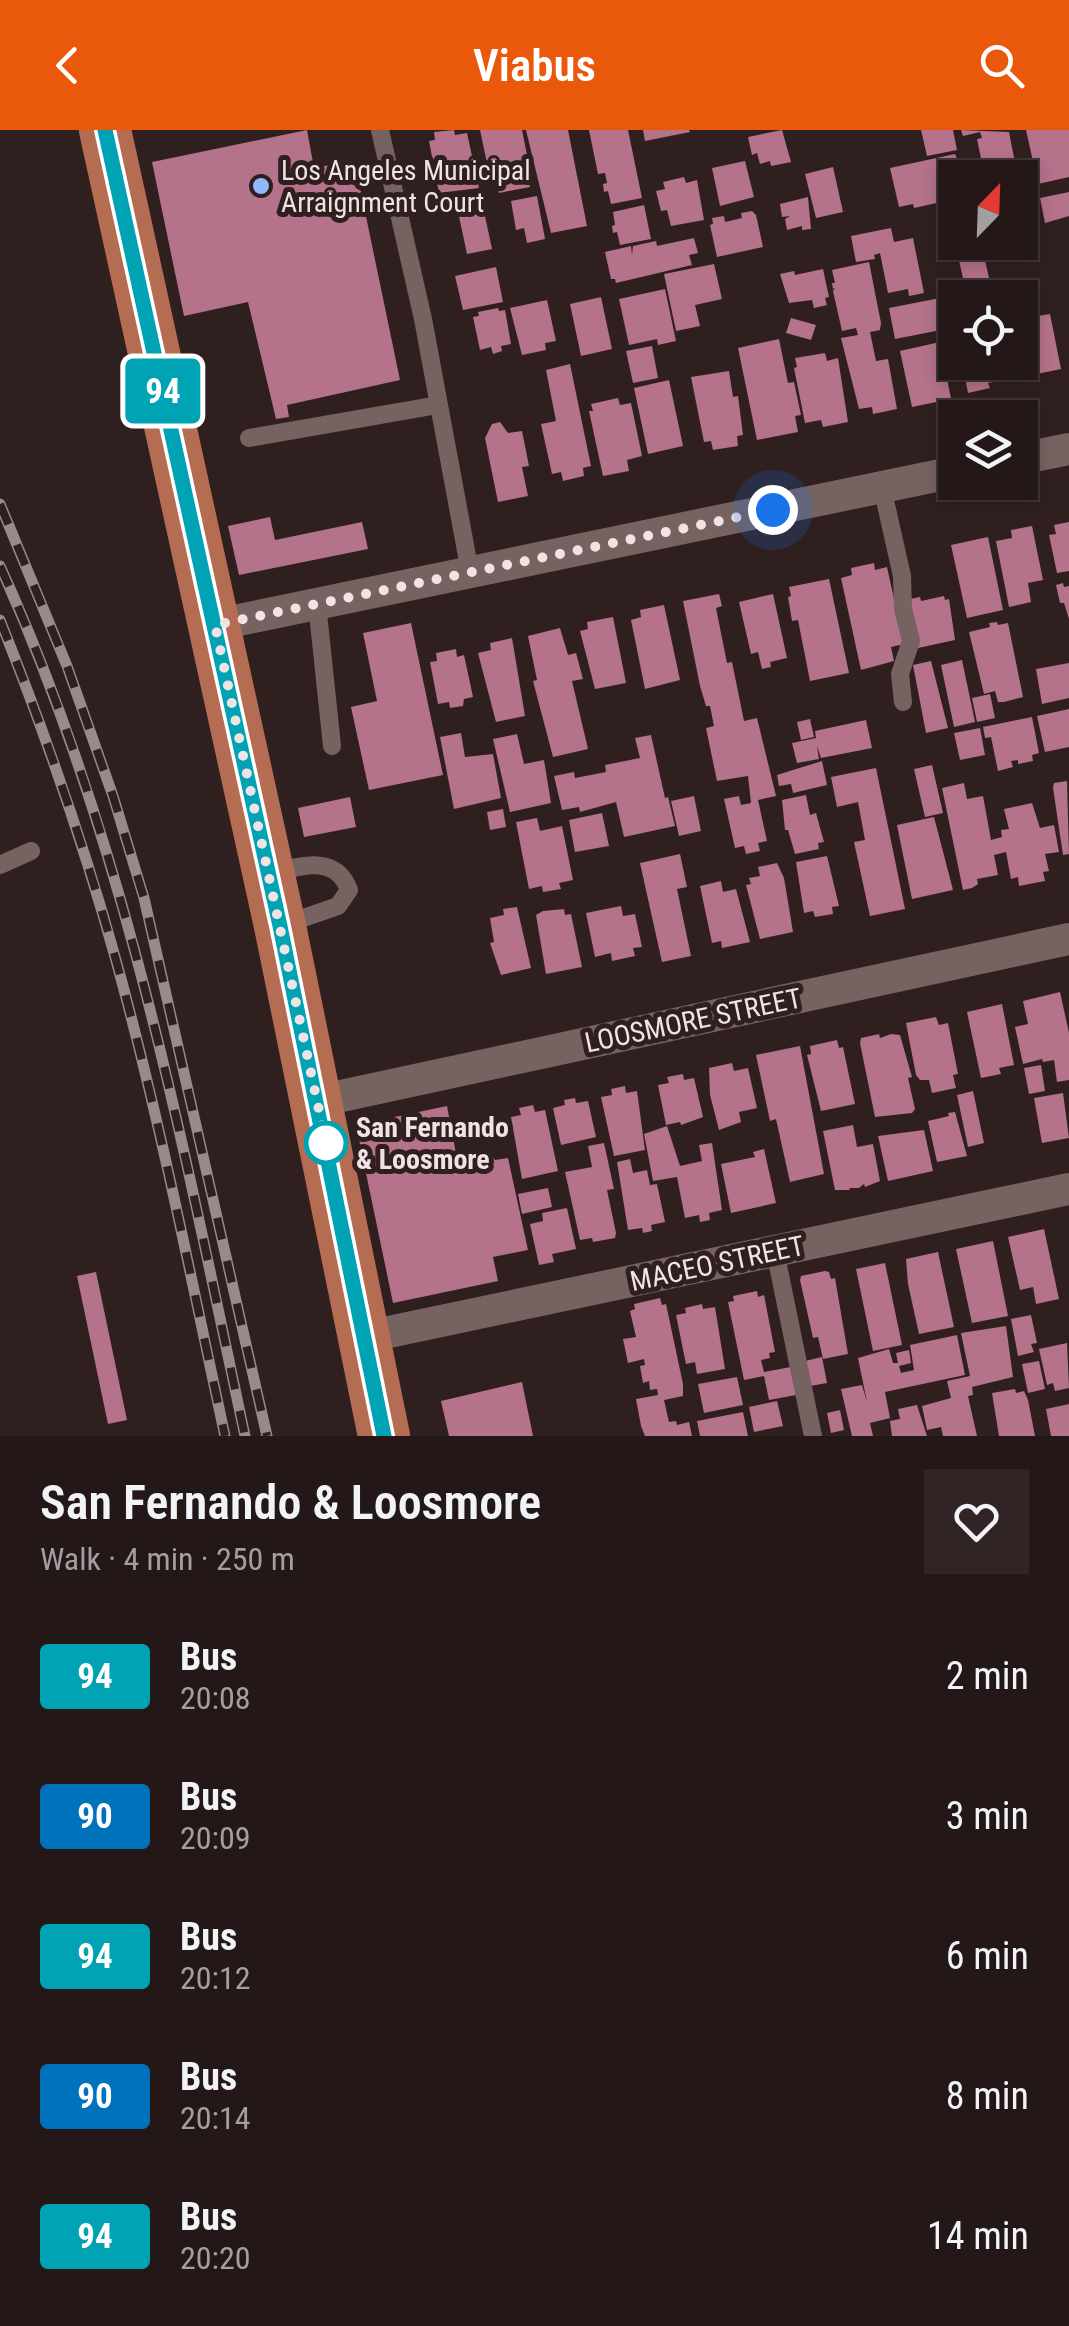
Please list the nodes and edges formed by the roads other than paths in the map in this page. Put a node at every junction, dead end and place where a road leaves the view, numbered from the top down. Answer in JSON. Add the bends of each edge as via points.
{"nodes":[{"id":1,"x":380,"y":130,"type":"edge"},
{"id":2,"x":111,"y":131,"type":"edge"},
{"id":3,"x":438,"y":405,"type":"junction"},
{"id":4,"x":249,"y":438,"type":"dead end"},
{"id":5,"x":1069,"y":449,"type":"edge"},
{"id":6,"x":1038,"y":455,"type":"edge"},
{"id":7,"x":938,"y":475,"type":"edge"},
{"id":8,"x":882,"y":487,"type":"junction"},
{"id":9,"x":470,"y":572,"type":"junction"},
{"id":10,"x":318,"y":604,"type":"junction"},
{"id":11,"x":215,"y":625,"type":"junction"},
{"id":12,"x":904,"y":702,"type":"dead end"},
{"id":13,"x":332,"y":746,"type":"dead end"},
{"id":14,"x":31,"y":852,"type":"dead end"},
{"id":15,"x":0,"y":866,"type":"edge"},
{"id":16,"x":269,"y":874,"type":"junction"},
{"id":17,"x":280,"y":926,"type":"junction"},
{"id":18,"x":1069,"y":939,"type":"edge"},
{"id":19,"x":318,"y":1100,"type":"junction"},
{"id":20,"x":1069,"y":1188,"type":"edge"},
{"id":21,"x":775,"y":1250,"type":"junction"},
{"id":22,"x":364,"y":1337,"type":"junction"},
{"id":23,"x":384,"y":1436,"type":"edge"},
{"id":24,"x":813,"y":1436,"type":"edge"}],
"edges":[{"from":1,"to":3,"type":"lane"},
{"from":2,"to":11,"type":"main road"},
{"from":3,"to":4,"type":"lane"},
{"from":3,"to":9,"type":"lane"},
{"from":5,"to":6,"type":"street"},
{"from":7,"to":8,"type":"street"},
{"from":8,"to":9,"type":"street"},
{"from":8,"to":12,"type":"lane","via":[[911,641],[900,674]]},
{"from":9,"to":10,"type":"street"},
{"from":10,"to":11,"type":"street"},
{"from":10,"to":13,"type":"lane"},
{"from":11,"to":16,"type":"main road"},
{"from":14,"to":15,"type":"lane"},
{"from":16,"to":17,"type":"main road"},
{"from":16,"to":17,"type":"lane","via":[[315,864],[336,871],[349,890],[338,906]]},
{"from":17,"to":19,"type":"main road"},
{"from":18,"to":19,"type":"street","name":"LOOSMORE STREET"},
{"from":19,"to":22,"type":"main road"},
{"from":20,"to":21,"type":"street","name":"MACEO STREET"},
{"from":21,"to":22,"type":"street","name":"MACEO STREET"},
{"from":21,"to":24,"type":"lane"},
{"from":22,"to":23,"type":"main road"}]}
